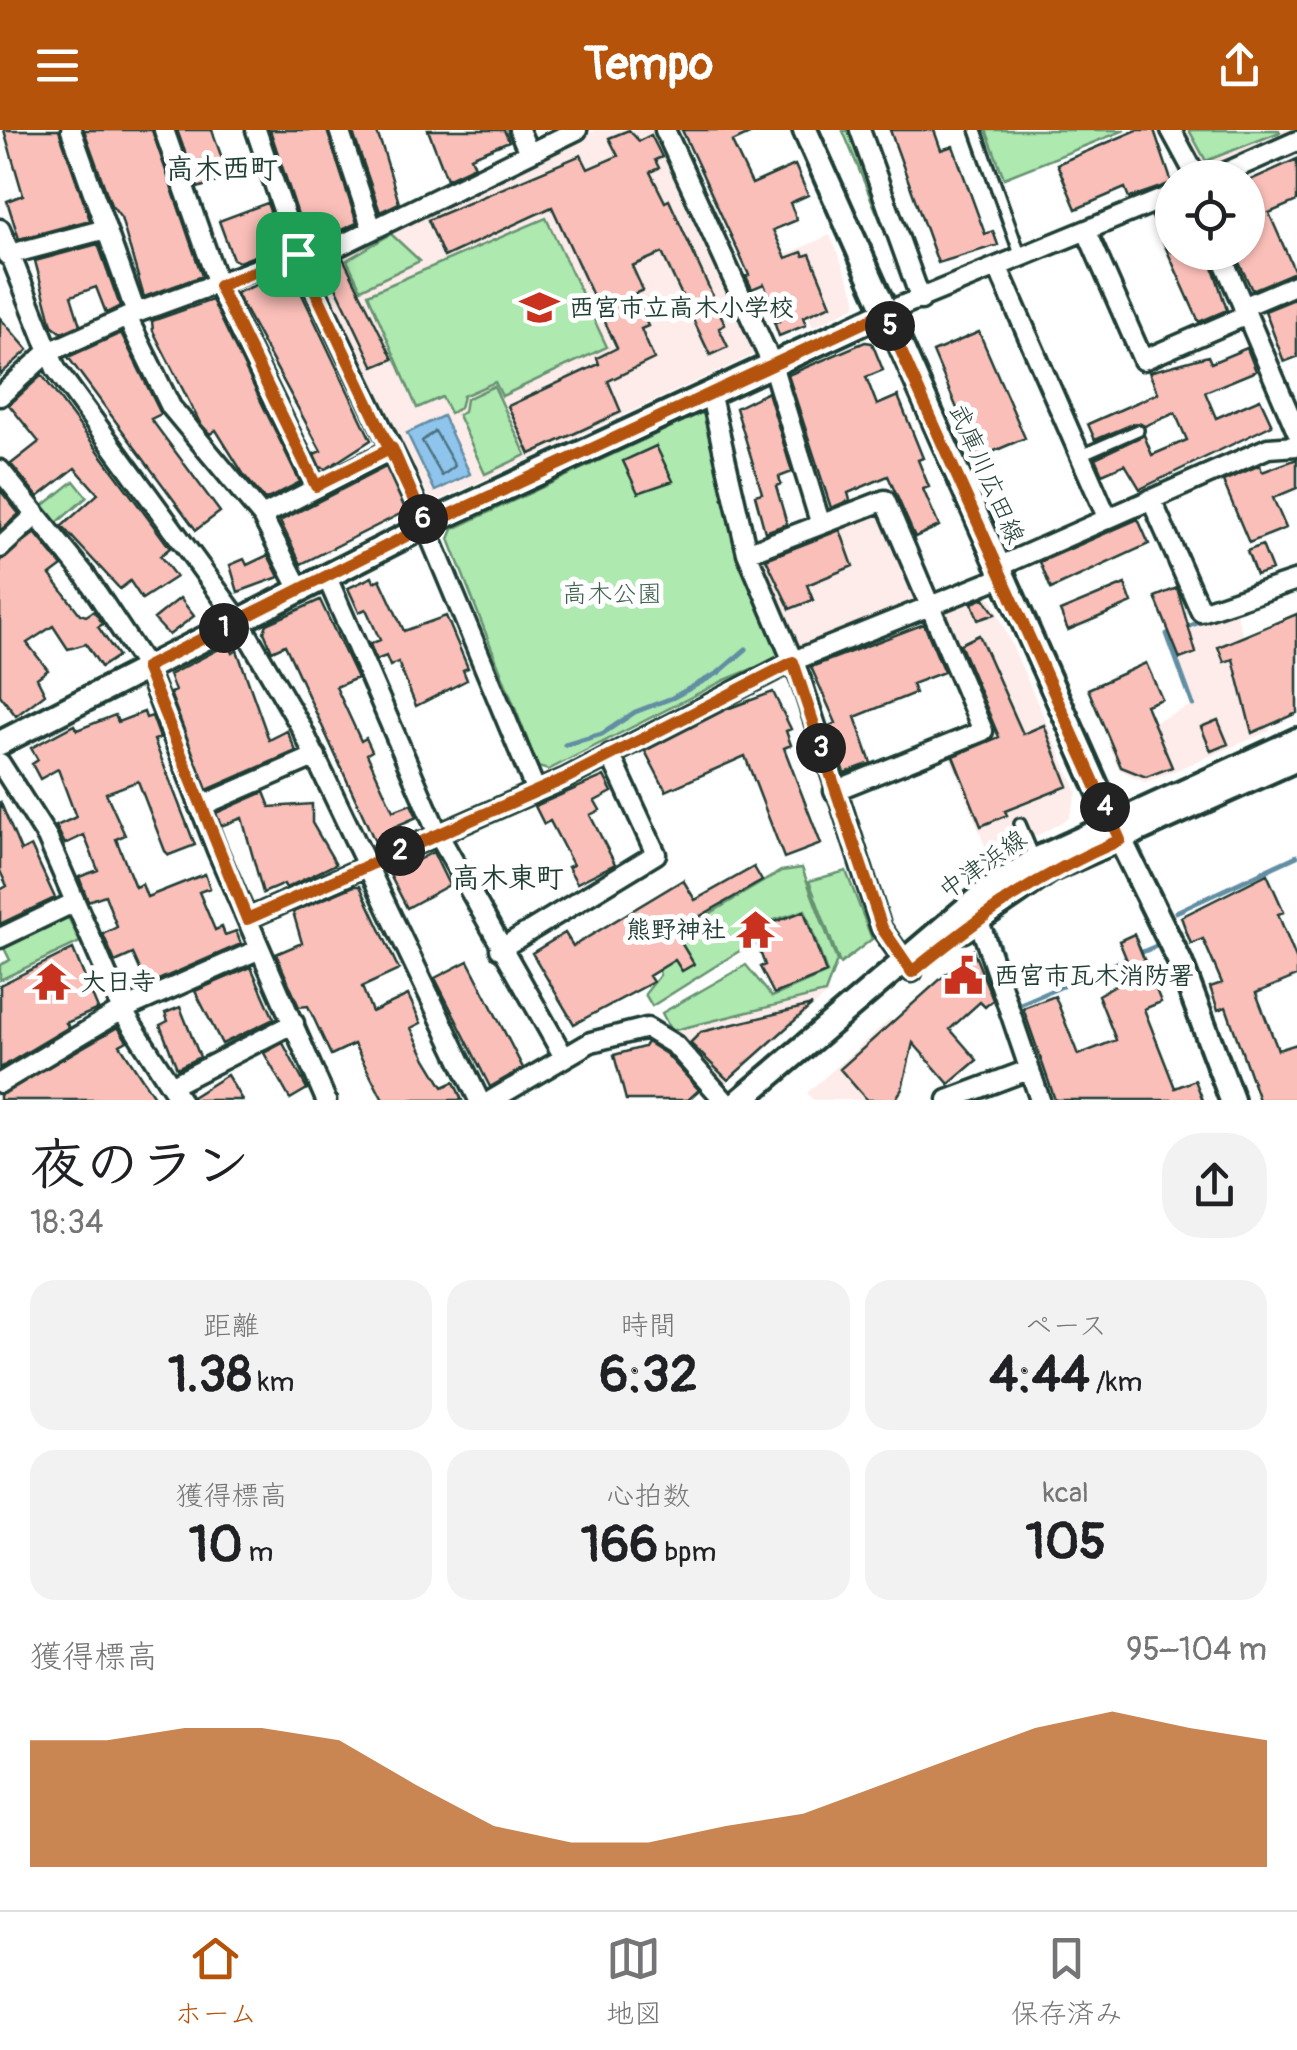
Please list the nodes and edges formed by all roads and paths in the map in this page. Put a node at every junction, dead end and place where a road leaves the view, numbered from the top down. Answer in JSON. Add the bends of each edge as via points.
{"nodes":[{"id":1,"x":71,"y":130,"type":"edge"},
{"id":2,"x":164,"y":130,"type":"edge"},
{"id":3,"x":256,"y":130,"type":"edge"},
{"id":4,"x":339,"y":130,"type":"edge"},
{"id":5,"x":519,"y":130,"type":"edge"},
{"id":6,"x":576,"y":130,"type":"edge"},
{"id":7,"x":665,"y":130,"type":"edge"},
{"id":8,"x":806,"y":130,"type":"edge"},
{"id":9,"x":860,"y":130,"type":"edge"},
{"id":10,"x":976,"y":130,"type":"edge"},
{"id":11,"x":1172,"y":130,"type":"edge"},
{"id":12,"x":1297,"y":141,"type":"edge"},
{"id":13,"x":529,"y":153,"type":"junction"},
{"id":14,"x":1187,"y":160,"type":"edge"},
{"id":15,"x":1254,"y":160,"type":"edge"},
{"id":16,"x":1155,"y":202,"type":"edge"},
{"id":17,"x":0,"y":229,"type":"edge"},
{"id":18,"x":106,"y":229,"type":"junction"},
{"id":19,"x":372,"y":230,"type":"junction"},
{"id":20,"x":1087,"y":232,"type":"junction"},
{"id":21,"x":300,"y":259,"type":"junction"},
{"id":22,"x":1022,"y":260,"type":"junction"},
{"id":23,"x":6,"y":262,"type":"edge"},
{"id":24,"x":999,"y":270,"type":"junction"},
{"id":25,"x":1228,"y":270,"type":"edge"},
{"id":26,"x":1297,"y":284,"type":"edge"},
{"id":27,"x":219,"y":286,"type":"junction"},
{"id":28,"x":921,"y":300,"type":"junction"},
{"id":29,"x":1245,"y":311,"type":"junction"},
{"id":30,"x":884,"y":313,"type":"junction"},
{"id":31,"x":132,"y":315,"type":"junction"},
{"id":32,"x":47,"y":353,"type":"junction"},
{"id":33,"x":772,"y":364,"type":"junction"},
{"id":34,"x":710,"y":392,"type":"junction"},
{"id":35,"x":0,"y":396,"type":"edge"},
{"id":36,"x":1138,"y":430,"type":"dead end"},
{"id":37,"x":1297,"y":432,"type":"edge"},
{"id":38,"x":1297,"y":446,"type":"edge"},
{"id":39,"x":392,"y":448,"type":"junction"},
{"id":40,"x":1080,"y":456,"type":"junction"},
{"id":41,"x":0,"y":470,"type":"edge"},
{"id":42,"x":316,"y":486,"type":"junction"},
{"id":43,"x":1151,"y":499,"type":"junction"},
{"id":44,"x":36,"y":514,"type":"junction"},
{"id":45,"x":262,"y":516,"type":"junction"},
{"id":46,"x":1107,"y":517,"type":"junction"},
{"id":47,"x":820,"y":522,"type":"junction"},
{"id":48,"x":426,"y":526,"type":"junction"},
{"id":49,"x":0,"y":548,"type":"edge"},
{"id":50,"x":747,"y":552,"type":"junction"},
{"id":51,"x":1000,"y":572,"type":"junction"},
{"id":52,"x":326,"y":575,"type":"junction"},
{"id":53,"x":1297,"y":580,"type":"edge"},
{"id":54,"x":299,"y":588,"type":"junction"},
{"id":55,"x":930,"y":608,"type":"junction"},
{"id":56,"x":239,"y":620,"type":"junction"},
{"id":57,"x":793,"y":662,"type":"junction"},
{"id":58,"x":146,"y":667,"type":"junction"},
{"id":59,"x":1297,"y":740,"type":"edge"},
{"id":60,"x":0,"y":742,"type":"edge"},
{"id":61,"x":610,"y":754,"type":"junction"},
{"id":62,"x":316,"y":756,"type":"junction"},
{"id":63,"x":1297,"y":759,"type":"edge"},
{"id":64,"x":0,"y":763,"type":"edge"},
{"id":65,"x":536,"y":792,"type":"junction"},
{"id":66,"x":834,"y":792,"type":"junction"},
{"id":67,"x":199,"y":807,"type":"junction"},
{"id":68,"x":1020,"y":824,"type":"dead end"},
{"id":69,"x":1116,"y":832,"type":"junction"},
{"id":70,"x":438,"y":834,"type":"junction"},
{"id":71,"x":1036,"y":860,"type":"junction"},
{"id":72,"x":368,"y":866,"type":"junction"},
{"id":73,"x":75,"y":902,"type":"junction"},
{"id":74,"x":978,"y":918,"type":"junction"},
{"id":75,"x":247,"y":919,"type":"junction"},
{"id":76,"x":0,"y":938,"type":"edge"},
{"id":77,"x":260,"y":949,"type":"junction"},
{"id":78,"x":500,"y":949,"type":"junction"},
{"id":79,"x":908,"y":966,"type":"junction"},
{"id":80,"x":122,"y":1010,"type":"junction"},
{"id":81,"x":294,"y":1023,"type":"junction"},
{"id":82,"x":564,"y":1058,"type":"junction"},
{"id":83,"x":1028,"y":1070,"type":"junction"},
{"id":84,"x":0,"y":1082,"type":"edge"},
{"id":85,"x":175,"y":1093,"type":"edge"},
{"id":86,"x":326,"y":1100,"type":"edge"},
{"id":87,"x":479,"y":1100,"type":"edge"},
{"id":88,"x":492,"y":1100,"type":"edge"},
{"id":89,"x":724,"y":1100,"type":"edge"},
{"id":90,"x":741,"y":1100,"type":"edge"},
{"id":91,"x":765,"y":1100,"type":"edge"},
{"id":92,"x":948,"y":1100,"type":"edge"},
{"id":93,"x":1040,"y":1100,"type":"edge"},
{"id":94,"x":1232,"y":1100,"type":"edge"}],
"edges":[{"from":1,"to":18,"type":"street"},
{"from":2,"to":27,"type":"street"},
{"from":3,"to":21,"type":"street"},
{"from":4,"to":19,"type":"street"},
{"from":5,"to":13,"type":"street"},
{"from":6,"to":13,"type":"street"},
{"from":7,"to":33,"type":"street"},
{"from":8,"to":30,"type":"street","name":"武庫川広田線"},
{"from":9,"to":28,"type":"street"},
{"from":10,"to":22,"type":"lane"},
{"from":11,"to":14,"type":"street"},
{"from":12,"to":15,"type":"street"},
{"from":13,"to":19,"type":"street"},
{"from":16,"to":20,"type":"street"},
{"from":17,"to":23,"type":"street"},
{"from":18,"to":23,"type":"street"},
{"from":18,"to":31,"type":"street"},
{"from":19,"to":21,"type":"street"},
{"from":20,"to":22,"type":"street"},
{"from":20,"to":29,"type":"street","via":[[1143,360]]},
{"from":21,"to":27,"type":"street"},
{"from":21,"to":39,"type":"street"},
{"from":22,"to":24,"type":"street"},
{"from":23,"to":32,"type":"street"},
{"from":24,"to":28,"type":"street"},
{"from":24,"to":40,"type":"street"},
{"from":25,"to":29,"type":"street"},
{"from":26,"to":29,"type":"street"},
{"from":27,"to":31,"type":"street"},
{"from":27,"to":42,"type":"street"},
{"from":28,"to":30,"type":"street"},
{"from":29,"to":37,"type":"street"},
{"from":30,"to":33,"type":"street"},
{"from":30,"to":51,"type":"street","name":"武庫川広田線"},
{"from":31,"to":32,"type":"street"},
{"from":31,"to":45,"type":"street","via":[[171,407]]},
{"from":32,"to":35,"type":"street"},
{"from":32,"to":56,"type":"street"},
{"from":33,"to":34,"type":"street"},
{"from":33,"to":47,"type":"street"},
{"from":34,"to":48,"type":"street"},
{"from":34,"to":50,"type":"street"},
{"from":36,"to":40,"type":"lane"},
{"from":38,"to":43,"type":"street","via":[[1268,448]]},
{"from":39,"to":42,"type":"street"},
{"from":39,"to":48,"type":"street"},
{"from":40,"to":46,"type":"street"},
{"from":41,"to":44,"type":"street"},
{"from":42,"to":45,"type":"street"},
{"from":43,"to":46,"type":"street"},
{"from":43,"to":53,"type":"street","via":[[1200,612]]},
{"from":44,"to":49,"type":"street"},
{"from":44,"to":58,"type":"street"},
{"from":45,"to":54,"type":"street"},
{"from":46,"to":51,"type":"street"},
{"from":47,"to":50,"type":"street"},
{"from":47,"to":55,"type":"street","via":[[885,500]]},
{"from":48,"to":52,"type":"street"},
{"from":48,"to":65,"type":"street"},
{"from":50,"to":57,"type":"street"},
{"from":51,"to":55,"type":"street"},
{"from":51,"to":69,"type":"street","name":"武庫川広田線"},
{"from":52,"to":54,"type":"street"},
{"from":52,"to":70,"type":"street"},
{"from":54,"to":56,"type":"street"},
{"from":55,"to":57,"type":"street"},
{"from":55,"to":66,"type":"street","via":[[983,731]]},
{"from":56,"to":58,"type":"street"},
{"from":56,"to":62,"type":"street"},
{"from":57,"to":61,"type":"street"},
{"from":57,"to":66,"type":"street"},
{"from":58,"to":60,"type":"street"},
{"from":58,"to":67,"type":"street"},
{"from":59,"to":69,"type":"street","name":"中津浜線"},
{"from":61,"to":65,"type":"street"},
{"from":61,"to":78,"type":"street","via":[[656,854]]},
{"from":62,"to":67,"type":"street"},
{"from":62,"to":72,"type":"street"},
{"from":63,"to":69,"type":"street","name":"中津浜線"},
{"from":64,"to":73,"type":"street","via":[[47,837]]},
{"from":65,"to":70,"type":"street"},
{"from":66,"to":79,"type":"street","via":[[882,928]]},
{"from":67,"to":75,"type":"street"},
{"from":68,"to":71,"type":"lane"},
{"from":69,"to":71,"type":"street","name":"中津浜線"},
{"from":69,"to":74,"type":"street","name":"中津浜線"},
{"from":69,"to":94,"type":"street","name":"武庫川広田線","via":[[1180,962]]},
{"from":70,"to":72,"type":"street"},
{"from":70,"to":78,"type":"street"},
{"from":71,"to":79,"type":"street","name":"中津浜線","via":[[982,894]]},
{"from":72,"to":75,"type":"street"},
{"from":72,"to":87,"type":"street"},
{"from":73,"to":76,"type":"street"},
{"from":73,"to":80,"type":"street"},
{"from":74,"to":79,"type":"street","name":"中津浜線"},
{"from":74,"to":83,"type":"street"},
{"from":75,"to":77,"type":"street"},
{"from":77,"to":80,"type":"street"},
{"from":77,"to":81,"type":"street"},
{"from":78,"to":82,"type":"street"},
{"from":79,"to":90,"type":"street","name":"中津浜線"},
{"from":79,"to":91,"type":"street","name":"中津浜線"},
{"from":80,"to":84,"type":"street"},
{"from":80,"to":85,"type":"street"},
{"from":81,"to":85,"type":"street"},
{"from":81,"to":86,"type":"street"},
{"from":82,"to":88,"type":"street"},
{"from":82,"to":89,"type":"street","via":[[592,1042],[647,1028],[675,1044]]},
{"from":83,"to":92,"type":"street"},
{"from":83,"to":93,"type":"street"}]}
